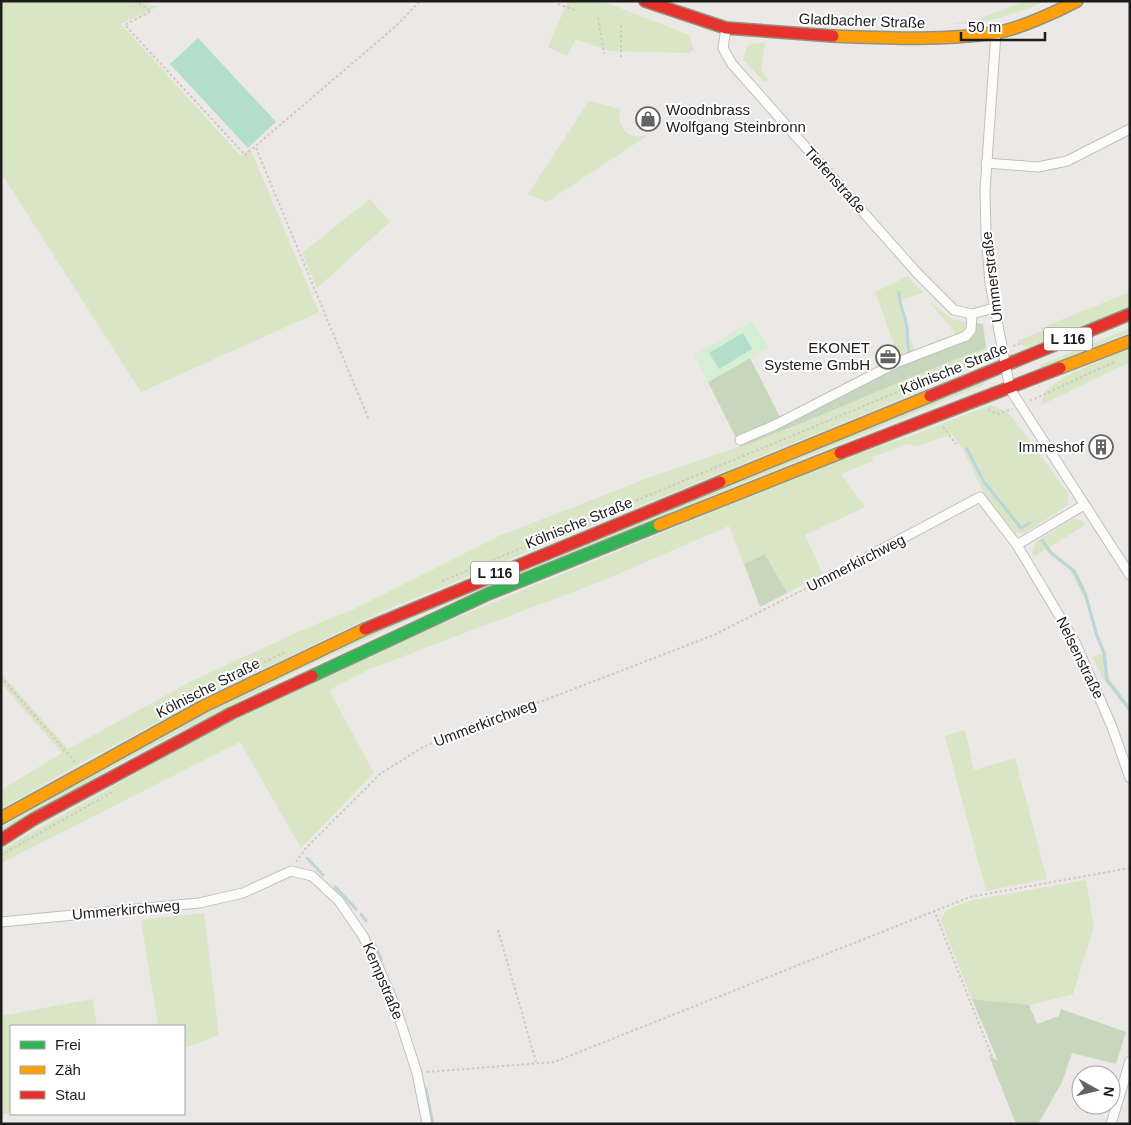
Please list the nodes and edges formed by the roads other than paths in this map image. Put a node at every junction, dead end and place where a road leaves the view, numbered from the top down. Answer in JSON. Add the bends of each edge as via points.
{"nodes":[{"id":1,"x":644,"y":1,"type":"edge"},
{"id":2,"x":1077,"y":1,"type":"edge"},
{"id":3,"x":726,"y":28,"type":"junction"},
{"id":4,"x":996,"y":33,"type":"junction"},
{"id":5,"x":1130,"y":129,"type":"edge"},
{"id":6,"x":986,"y":163,"type":"junction"},
{"id":7,"x":994,"y":308,"type":"junction"},
{"id":8,"x":972,"y":314,"type":"junction"},
{"id":9,"x":1130,"y":314,"type":"edge"},
{"id":10,"x":1130,"y":341,"type":"edge"},
{"id":11,"x":1006,"y":364,"type":"junction"},
{"id":12,"x":1010,"y":389,"type":"junction"},
{"id":13,"x":740,"y":440,"type":"dead end"},
{"id":14,"x":980,"y":497,"type":"joint"},
{"id":15,"x":1084,"y":505,"type":"junction"},
{"id":16,"x":1017,"y":545,"type":"junction"},
{"id":17,"x":869,"y":556,"type":"road end"},
{"id":18,"x":1130,"y":575,"type":"edge"},
{"id":19,"x":1130,"y":778,"type":"edge"},
{"id":20,"x":1,"y":818,"type":"edge"},
{"id":21,"x":1,"y":840,"type":"edge"},
{"id":22,"x":291,"y":870,"type":"joint"},
{"id":23,"x":1,"y":922,"type":"edge"},
{"id":24,"x":1130,"y":1061,"type":"edge"},
{"id":25,"x":427,"y":1124,"type":"edge"},
{"id":26,"x":1111,"y":1124,"type":"edge"}],
"edges":[{"from":1,"to":3,"type":"main road","name":"Gladbacher Straße"},
{"from":2,"to":4,"type":"main road","name":"Gladbacher Straße"},
{"from":3,"to":4,"type":"main road","name":"Gladbacher Straße","via":[[784,34],[916,39]]},
{"from":3,"to":8,"type":"street","name":"Tiefenstraße","via":[[723,48],[732,64],[918,274],[954,310]]},
{"from":4,"to":6,"type":"street","name":"Ummerstraße"},
{"from":5,"to":6,"type":"street","via":[[1067,161],[1038,167]]},
{"from":6,"to":7,"type":"street","name":"Ummerstraße","via":[[986,234]]},
{"from":7,"to":8,"type":"street"},
{"from":7,"to":11,"type":"street","name":"Ummerstraße"},
{"from":8,"to":13,"type":"street","via":[[971,330],[966,336],[898,362]]},
{"from":9,"to":11,"type":"main road","name":"Kölnische Straße","number":"L 116"},
{"from":10,"to":12,"type":"main road","number":"L 116"},
{"from":11,"to":12,"type":"street","name":"Ummerstraße"},
{"from":11,"to":20,"type":"main road","name":"Kölnische Straße","number":"L 116","via":[[379,622],[204,706]]},
{"from":12,"to":15,"type":"street","name":"Ummerstraße"},
{"from":12,"to":21,"type":"main road","number":"L 116","via":[[770,480],[488,594],[232,713],[34,819]]},
{"from":14,"to":16,"type":"street","name":"Nelsenstraße"},
{"from":14,"to":17,"type":"street","name":"Ummerkirchweg"},
{"from":15,"to":16,"type":"street"},
{"from":15,"to":18,"type":"street","name":"Ummerstraße"},
{"from":16,"to":19,"type":"street","name":"Nelsenstraße","via":[[1076,642]]},
{"from":22,"to":23,"type":"street","name":"Ummerkirchweg","via":[[244,893],[199,904]]},
{"from":22,"to":25,"type":"street","name":"Kempstraße","via":[[312,876],[339,901],[363,936],[396,1008],[417,1073]]},
{"from":24,"to":26,"type":"street"}]}
